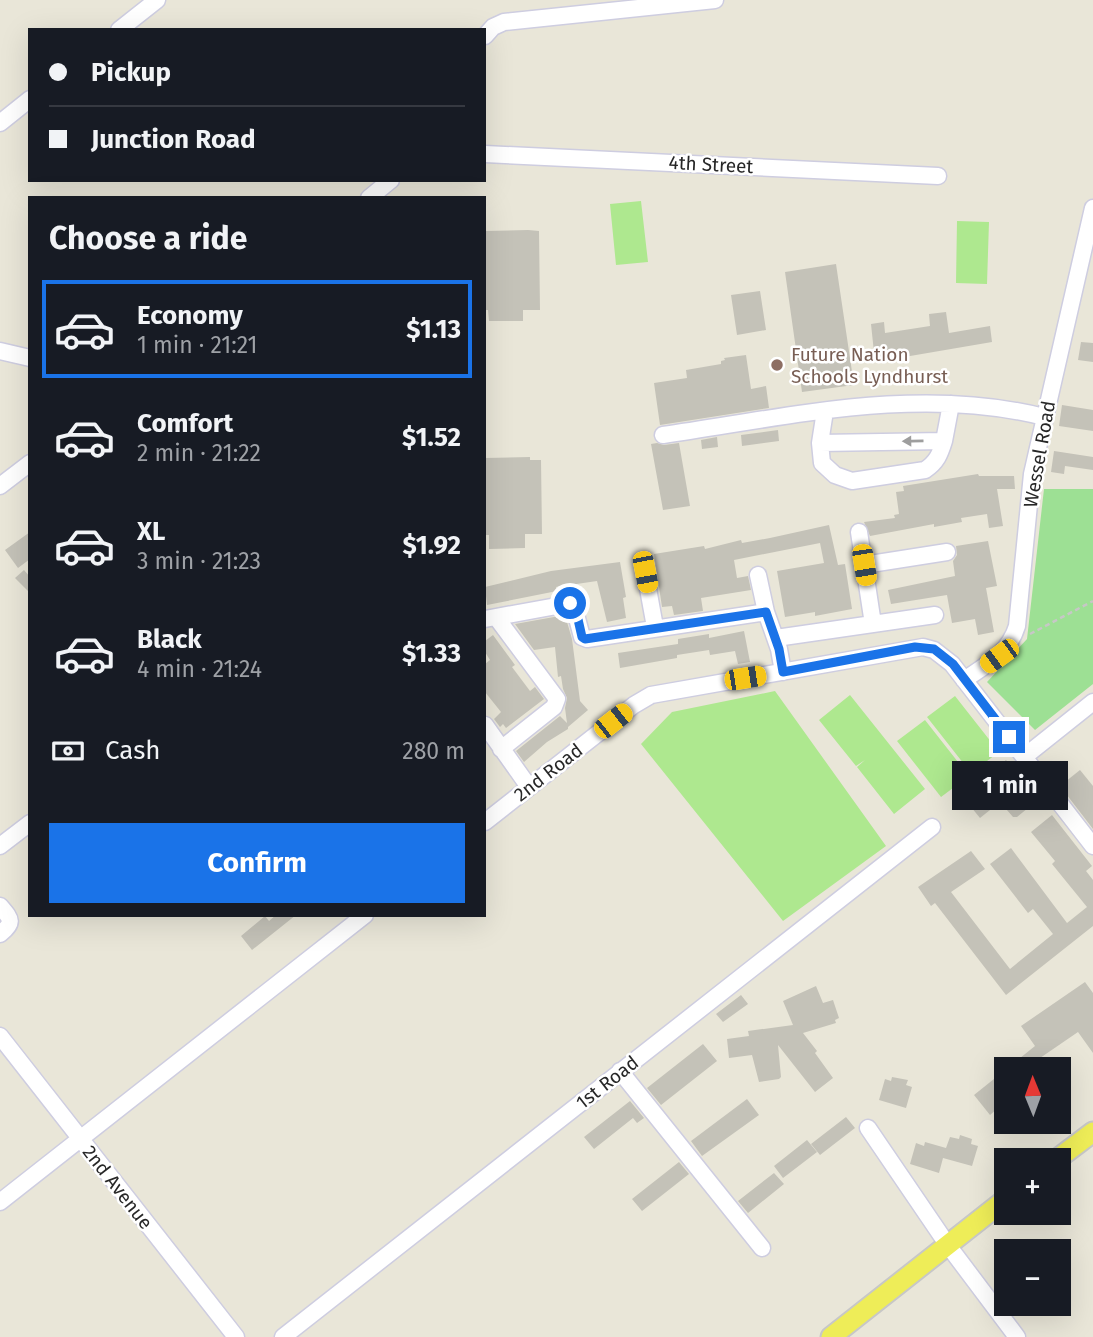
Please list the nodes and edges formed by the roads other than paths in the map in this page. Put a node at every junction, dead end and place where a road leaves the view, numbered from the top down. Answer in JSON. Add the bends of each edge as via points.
{"nodes":[{"id":1,"x":157,"y":0,"type":"edge"},
{"id":2,"x":715,"y":0,"type":"edge"},
{"id":3,"x":122,"y":28,"type":"edge"},
{"id":4,"x":486,"y":35,"type":"edge"},
{"id":5,"x":28,"y":101,"type":"edge"},
{"id":6,"x":0,"y":123,"type":"edge"},
{"id":7,"x":486,"y":154,"type":"edge"},
{"id":8,"x":938,"y":176,"type":"dead end"},
{"id":9,"x":389,"y":182,"type":"edge"},
{"id":10,"x":371,"y":196,"type":"edge"},
{"id":11,"x":1093,"y":208,"type":"edge"},
{"id":12,"x":0,"y":351,"type":"edge"},
{"id":13,"x":28,"y":358,"type":"edge"},
{"id":14,"x":951,"y":404,"type":"junction"},
{"id":15,"x":825,"y":411,"type":"junction"},
{"id":16,"x":1044,"y":417,"type":"junction"},
{"id":17,"x":663,"y":435,"type":"dead end"},
{"id":18,"x":944,"y":440,"type":"junction"},
{"id":19,"x":820,"y":443,"type":"junction"},
{"id":20,"x":28,"y":465,"type":"edge"},
{"id":21,"x":0,"y":486,"type":"edge"},
{"id":22,"x":859,"y":532,"type":"dead end"},
{"id":23,"x":947,"y":552,"type":"dead end"},
{"id":24,"x":864,"y":565,"type":"junction"},
{"id":25,"x":645,"y":572,"type":"dead end"},
{"id":26,"x":758,"y":575,"type":"dead end"},
{"id":27,"x":766,"y":612,"type":"junction"},
{"id":28,"x":934,"y":615,"type":"dead end"},
{"id":29,"x":490,"y":618,"type":"edge"},
{"id":30,"x":873,"y":624,"type":"junction"},
{"id":31,"x":655,"y":628,"type":"junction"},
{"id":32,"x":776,"y":638,"type":"junction"},
{"id":33,"x":783,"y":672,"type":"junction"},
{"id":34,"x":964,"y":680,"type":"junction"},
{"id":35,"x":1093,"y":702,"type":"edge"},
{"id":36,"x":486,"y":726,"type":"edge"},
{"id":37,"x":501,"y":749,"type":"junction"},
{"id":38,"x":1024,"y":757,"type":"junction"},
{"id":39,"x":529,"y":788,"type":"junction"},
{"id":40,"x":486,"y":821,"type":"edge"},
{"id":41,"x":28,"y":825,"type":"edge"},
{"id":42,"x":932,"y":827,"type":"dead end"},
{"id":43,"x":0,"y":846,"type":"edge"},
{"id":44,"x":1093,"y":846,"type":"edge"},
{"id":45,"x":0,"y":906,"type":"edge"},
{"id":46,"x":343,"y":921,"type":"edge"},
{"id":47,"x":0,"y":934,"type":"edge"},
{"id":48,"x":0,"y":1036,"type":"edge"},
{"id":49,"x":620,"y":1071,"type":"junction"},
{"id":50,"x":868,"y":1128,"type":"dead end"},
{"id":51,"x":80,"y":1138,"type":"junction"},
{"id":52,"x":1091,"y":1138,"type":"edge"},
{"id":53,"x":1071,"y":1151,"type":"edge"},
{"id":54,"x":0,"y":1202,"type":"edge"},
{"id":55,"x":994,"y":1208,"type":"edge"},
{"id":56,"x":947,"y":1244,"type":"junction"},
{"id":57,"x":762,"y":1248,"type":"dead end"},
{"id":58,"x":236,"y":1337,"type":"edge"},
{"id":59,"x":283,"y":1337,"type":"edge"},
{"id":60,"x":831,"y":1337,"type":"edge"},
{"id":61,"x":1017,"y":1337,"type":"edge"}],
"edges":[{"from":1,"to":3,"type":"street"},
{"from":2,"to":4,"type":"street","via":[[504,22]]},
{"from":5,"to":6,"type":"street"},
{"from":7,"to":8,"type":"street","name":"4th Street"},
{"from":9,"to":10,"type":"street"},
{"from":11,"to":16,"type":"street","name":"Wessel Road"},
{"from":12,"to":13,"type":"street"},
{"from":14,"to":15,"type":"street","via":[[868,404]]},
{"from":14,"to":16,"type":"street","via":[[1013,409]]},
{"from":14,"to":18,"type":"street"},
{"from":15,"to":17,"type":"street"},
{"from":15,"to":19,"type":"street"},
{"from":16,"to":34,"type":"street","name":"Wessel Road","via":[[1032,474],[1017,626],[1011,643],[999,656]]},
{"from":18,"to":19,"type":"street","one_way":true},
{"from":18,"to":19,"type":"street","via":[[940,455],[925,470],[852,481],[835,475],[822,463]]},
{"from":20,"to":21,"type":"street"},
{"from":22,"to":24,"type":"street"},
{"from":23,"to":24,"type":"street"},
{"from":24,"to":30,"type":"street"},
{"from":25,"to":31,"type":"street"},
{"from":26,"to":27,"type":"street"},
{"from":27,"to":31,"type":"street"},
{"from":27,"to":32,"type":"street"},
{"from":28,"to":30,"type":"street"},
{"from":29,"to":31,"type":"street","via":[[570,603],[575,606],[583,638]]},
{"from":29,"to":37,"type":"street","via":[[557,699],[554,707]]},
{"from":30,"to":32,"type":"street"},
{"from":32,"to":33,"type":"street"},
{"from":33,"to":34,"type":"street","name":"2nd Road","via":[[915,647],[934,649]]},
{"from":33,"to":39,"type":"street","name":"2nd Road","via":[[646,697]]},
{"from":34,"to":38,"type":"street"},
{"from":35,"to":38,"type":"street"},
{"from":36,"to":37,"type":"street"},
{"from":37,"to":39,"type":"street"},
{"from":38,"to":44,"type":"street"},
{"from":39,"to":40,"type":"street","name":"2nd Road"},
{"from":41,"to":43,"type":"street"},
{"from":42,"to":49,"type":"street","name":"1st Road"},
{"from":45,"to":47,"type":"street","via":[[10,917],[9,927]]},
{"from":46,"to":51,"type":"street"},
{"from":48,"to":51,"type":"street","name":"2nd Avenue"},
{"from":49,"to":57,"type":"street"},
{"from":49,"to":59,"type":"street","name":"1st Road"},
{"from":50,"to":56,"type":"street"},
{"from":51,"to":54,"type":"street"},
{"from":51,"to":58,"type":"street","name":"2nd Avenue"},
{"from":52,"to":53,"type":"main road"},
{"from":55,"to":56,"type":"main road"},
{"from":56,"to":60,"type":"main road"},
{"from":56,"to":61,"type":"street"}]}
